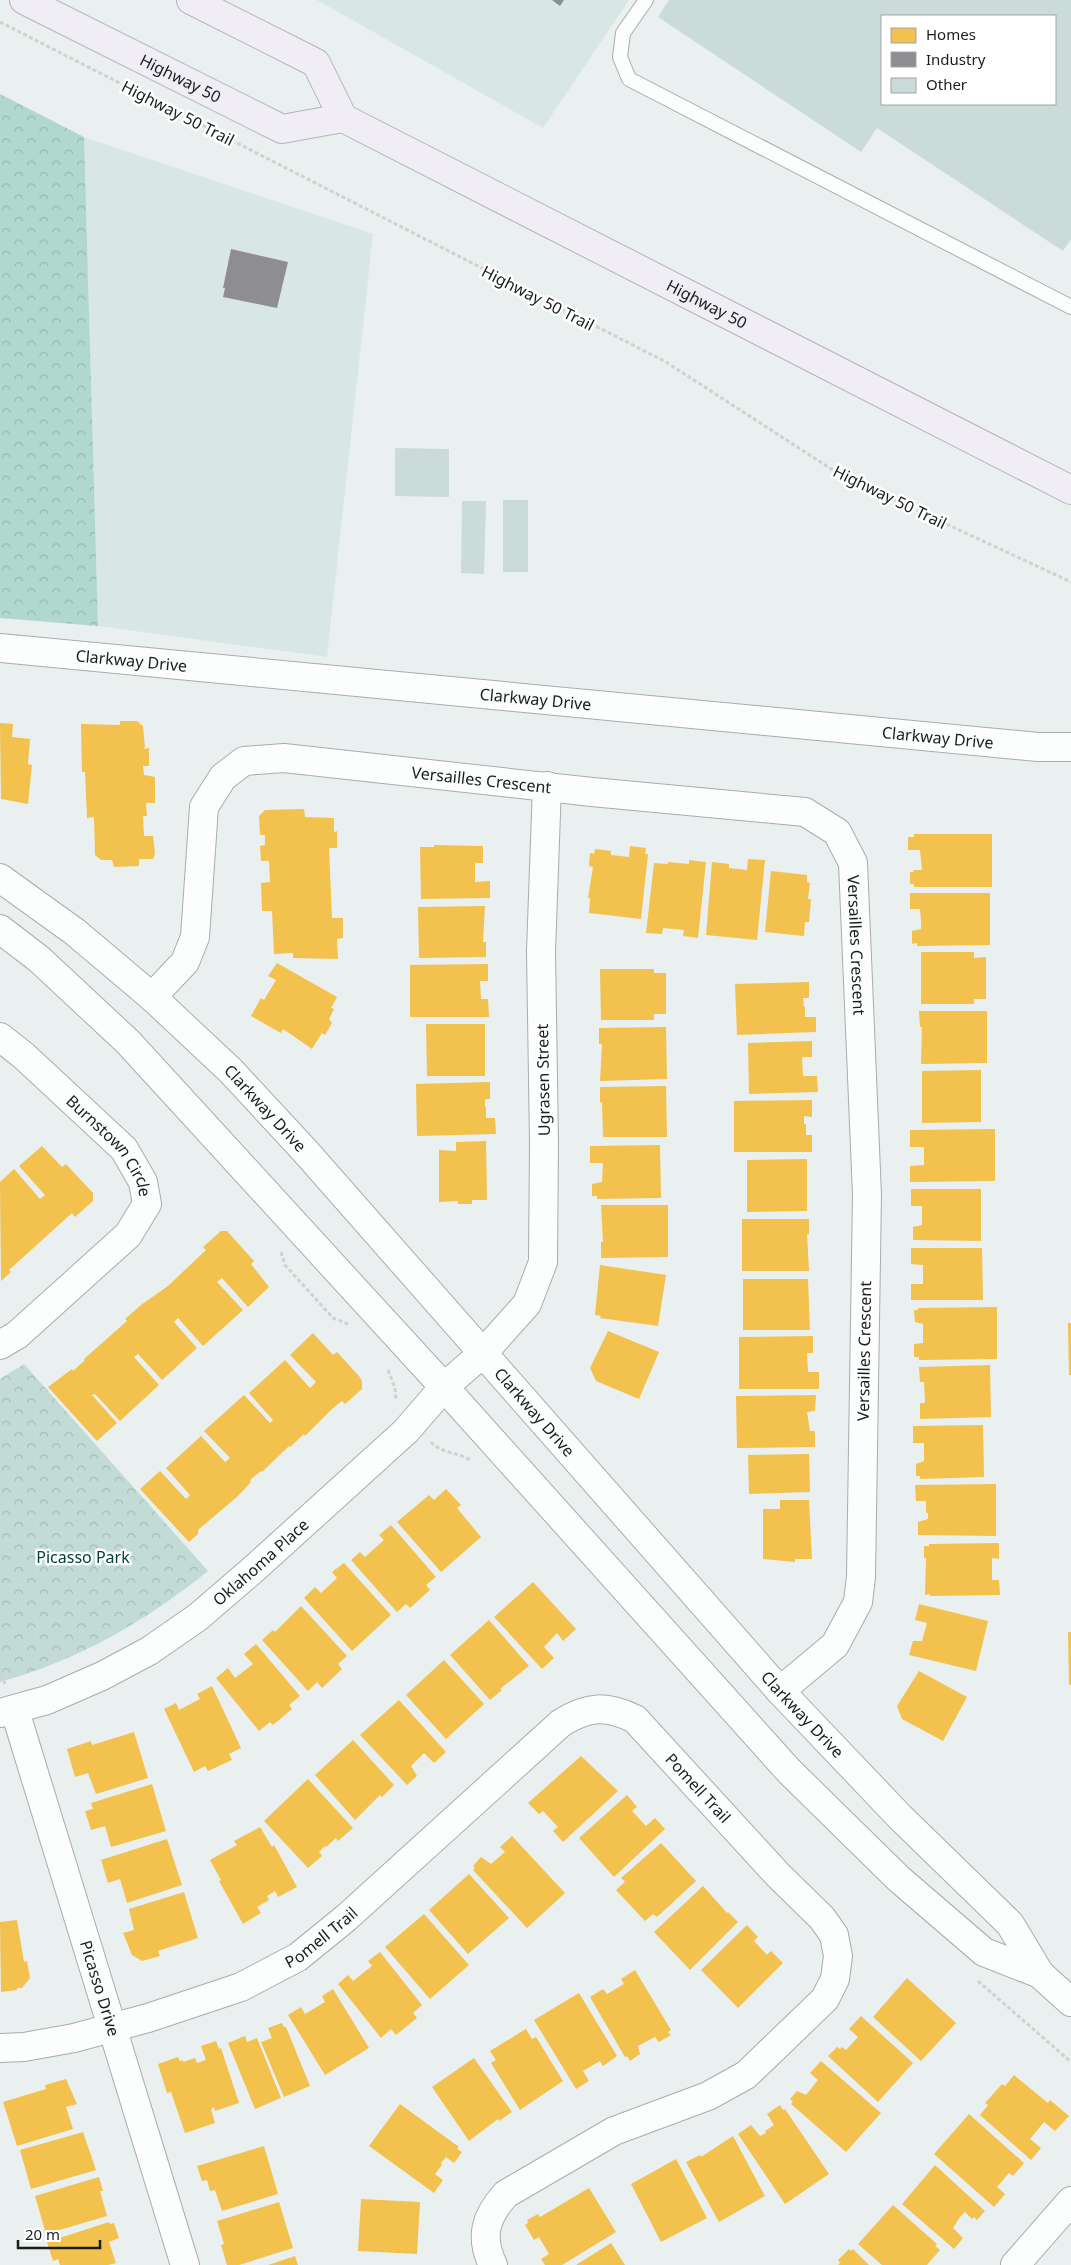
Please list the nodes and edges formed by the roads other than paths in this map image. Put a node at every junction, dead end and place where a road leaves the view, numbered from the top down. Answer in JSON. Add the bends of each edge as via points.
{"nodes":[{"id":1,"x":24,"y":0,"type":"edge"},
{"id":2,"x":191,"y":0,"type":"edge"},
{"id":3,"x":646,"y":0,"type":"edge"},
{"id":4,"x":343,"y":118,"type":"junction"},
{"id":5,"x":1071,"y":307,"type":"edge"},
{"id":6,"x":1071,"y":490,"type":"edge"},
{"id":7,"x":0,"y":648,"type":"edge"},
{"id":8,"x":1071,"y":747,"type":"edge"},
{"id":9,"x":547,"y":786,"type":"junction"},
{"id":10,"x":0,"y":878,"type":"edge"},
{"id":11,"x":0,"y":929,"type":"edge"},
{"id":12,"x":152,"y":997,"type":"junction"},
{"id":13,"x":0,"y":1037,"type":"edge"},
{"id":14,"x":0,"y":1345,"type":"edge"},
{"id":15,"x":483,"y":1353,"type":"junction"},
{"id":16,"x":444,"y":1388,"type":"junction"},
{"id":17,"x":780,"y":1691,"type":"junction"},
{"id":18,"x":7,"y":1712,"type":"edge"},
{"id":19,"x":1040,"y":1974,"type":"junction"},
{"id":20,"x":1071,"y":2002,"type":"edge"},
{"id":21,"x":112,"y":2028,"type":"junction"},
{"id":22,"x":0,"y":2048,"type":"edge"},
{"id":23,"x":1071,"y":2201,"type":"edge"},
{"id":24,"x":185,"y":2265,"type":"edge"},
{"id":25,"x":493,"y":2265,"type":"edge"},
{"id":26,"x":1015,"y":2265,"type":"edge"}],
"edges":[{"from":1,"to":4,"type":"main road","name":"Highway 50","via":[[282,128]]},
{"from":2,"to":4,"type":"main road","via":[[316,63]]},
{"from":3,"to":5,"type":"lane","via":[[623,33],[620,57],[629,79]]},
{"from":4,"to":6,"type":"main road","name":"Highway 50"},
{"from":7,"to":8,"type":"street","name":"Clarkway Drive","via":[[1038,748]]},
{"from":9,"to":12,"type":"street","name":"Versailles Crescent","via":[[284,758],[244,760],[223,777],[204,807],[195,937],[185,962]]},
{"from":9,"to":15,"type":"street","name":"Ugrasen Street","via":[[541,951],[543,1262],[527,1304]]},
{"from":9,"to":17,"type":"street","name":"Versailles Crescent","via":[[806,812],[837,832],[853,863],[867,1195],[861,1577],[858,1602],[835,1645]]},
{"from":10,"to":12,"type":"street","name":"Clarkway Drive","via":[[75,932]]},
{"from":11,"to":16,"type":"street","name":"Clarkway Drive","via":[[39,959],[128,1042]]},
{"from":12,"to":15,"type":"street","name":"Clarkway Drive","via":[[231,1071]]},
{"from":13,"to":14,"type":"street","name":"Burnstown Circle","via":[[124,1150],[143,1182],[147,1204],[128,1235],[17,1335]]},
{"from":15,"to":16,"type":"street","name":"Oklahoma Place"},
{"from":15,"to":17,"type":"street","name":"Clarkway Drive"},
{"from":16,"to":18,"type":"street","name":"Oklahoma Place","via":[[406,1431],[198,1617],[149,1651],[102,1676],[47,1700]]},
{"from":16,"to":19,"type":"street","name":"Clarkway Drive","via":[[789,1771],[899,1879],[984,1952]]},
{"from":17,"to":19,"type":"street","name":"Clarkway Drive","via":[[900,1817],[1010,1924]]},
{"from":18,"to":21,"type":"street","name":"Picasso Drive"},
{"from":19,"to":20,"type":"street","name":"Clarkway Drive"},
{"from":21,"to":22,"type":"street","name":"Pomell Trail","via":[[24,2047]]},
{"from":21,"to":24,"type":"street","name":"Picasso Drive"},
{"from":21,"to":25,"type":"street","name":"Pomell Trail","via":[[241,1987],[298,1957],[346,1918],[561,1724],[579,1712],[618,1710],[635,1719],[778,1875],[822,1918],[834,1935],[838,1956],[834,1979],[825,2000],[746,2075],[708,2096],[614,2131],[506,2194],[493,2209],[487,2226],[486,2242]]},
{"from":23,"to":26,"type":"street"}]}
